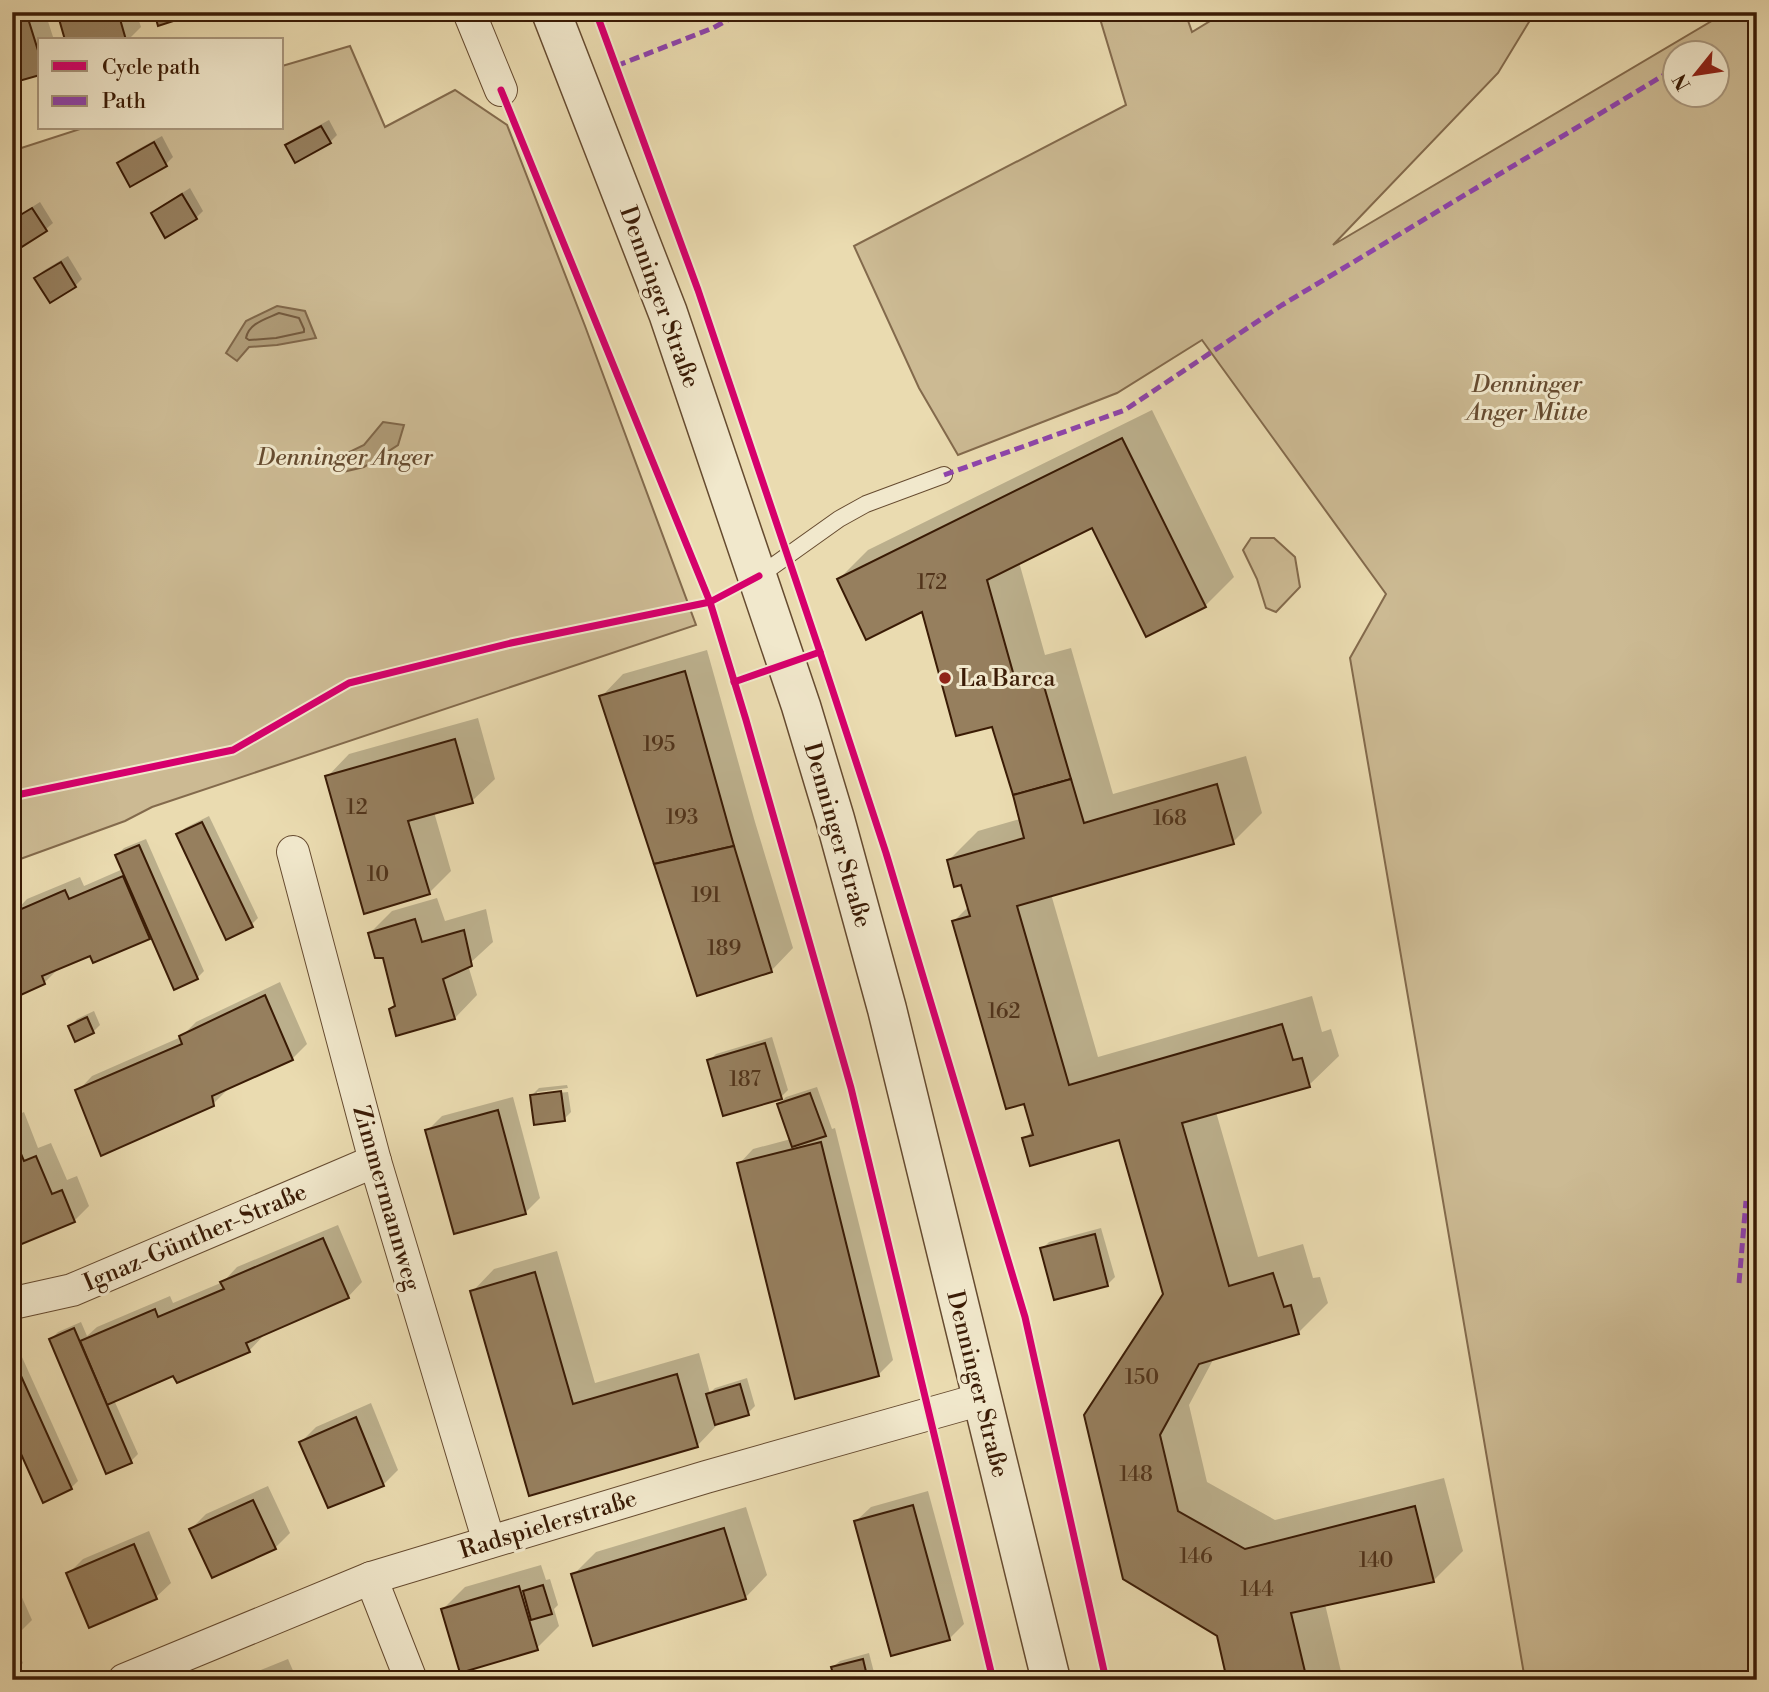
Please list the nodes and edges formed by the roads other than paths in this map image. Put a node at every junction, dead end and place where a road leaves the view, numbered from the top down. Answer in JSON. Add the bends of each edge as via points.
{"nodes":[{"id":1,"x":470,"y":12,"type":"edge"},
{"id":2,"x":551,"y":12,"type":"edge"},
{"id":3,"x":501,"y":90,"type":"dead end"},
{"id":4,"x":944,"y":475,"type":"dead end"},
{"id":5,"x":759,"y":576,"type":"junction"},
{"id":6,"x":293,"y":852,"type":"dead end"},
{"id":7,"x":375,"y":1161,"type":"junction"},
{"id":8,"x":12,"y":1300,"type":"edge"},
{"id":9,"x":982,"y":1399,"type":"junction"},
{"id":10,"x":489,"y":1542,"type":"junction"},
{"id":11,"x":372,"y":1578,"type":"junction"},
{"id":12,"x":124,"y":1680,"type":"edge"},
{"id":13,"x":411,"y":1680,"type":"edge"},
{"id":14,"x":1051,"y":1680,"type":"edge"}],
"edges":[{"from":1,"to":3,"type":"street"},
{"from":2,"to":5,"type":"street","name":"Denninger Straße","via":[[668,313]]},
{"from":4,"to":5,"type":"lane","via":[[866,504]]},
{"from":5,"to":9,"type":"street","name":"Denninger Straße","via":[[802,706],[887,1009]]},
{"from":6,"to":7,"type":"street","name":"Zimmermannweg"},
{"from":7,"to":8,"type":"street","name":"Ignaz-Günther-Straße","via":[[72,1290]]},
{"from":7,"to":10,"type":"street","name":"Zimmermannweg"},
{"from":9,"to":10,"type":"street","name":"Radspielerstraße"},
{"from":9,"to":14,"type":"street","name":"Denninger Straße"},
{"from":10,"to":11,"type":"street","name":"Radspielerstraße"},
{"from":11,"to":12,"type":"street","name":"Radspielerstraße"},
{"from":11,"to":13,"type":"street"}]}
